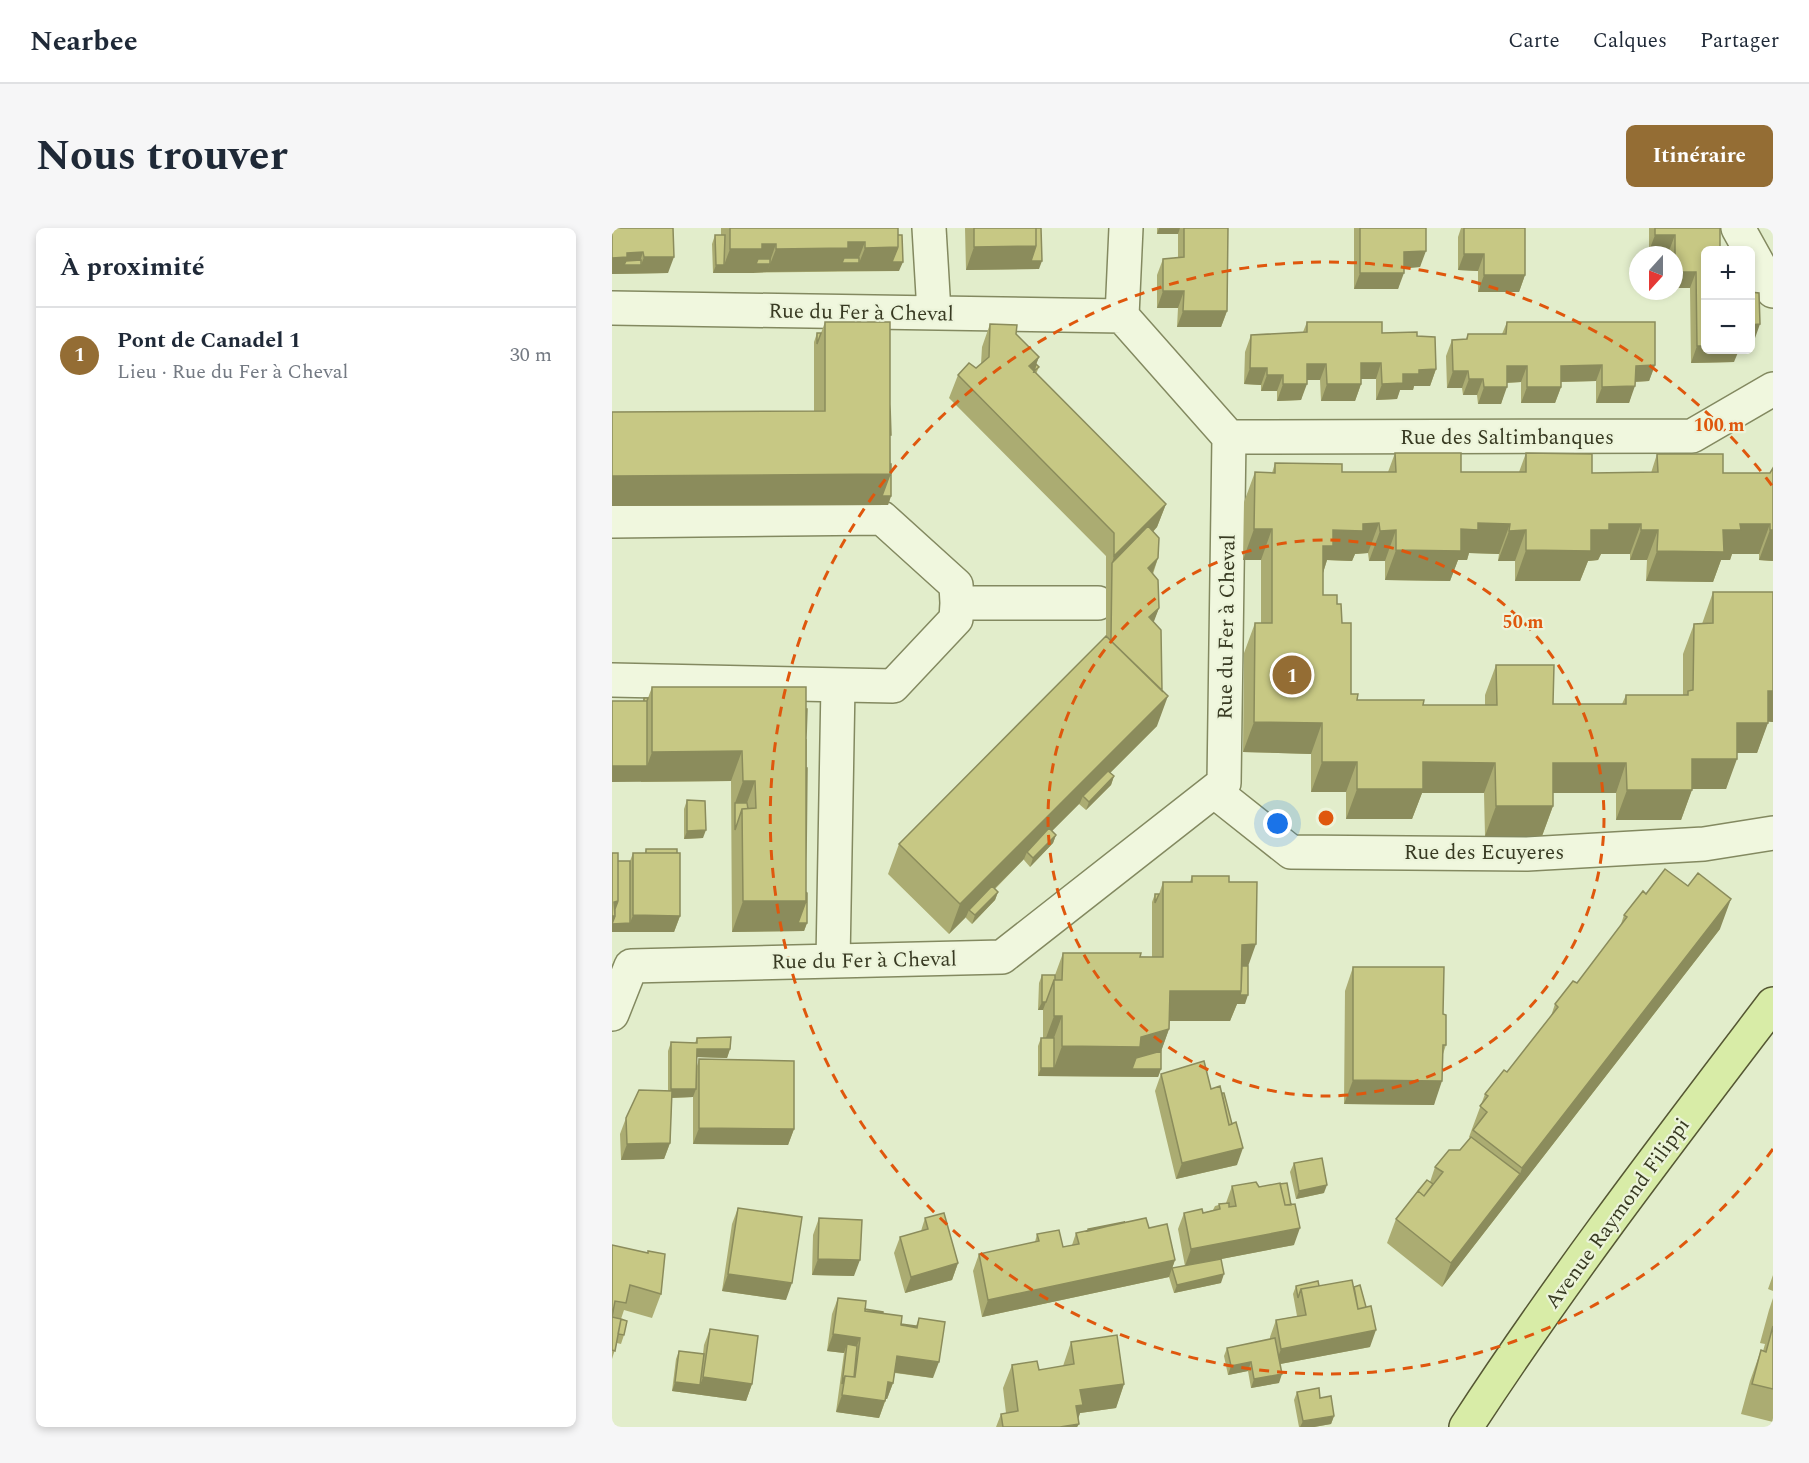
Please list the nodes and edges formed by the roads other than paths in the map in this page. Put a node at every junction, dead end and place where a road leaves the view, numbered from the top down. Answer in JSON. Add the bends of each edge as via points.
{"nodes":[{"id":1,"x":929,"y":228,"type":"edge"},
{"id":2,"x":1126,"y":228,"type":"edge"},
{"id":3,"x":1738,"y":228,"type":"edge"},
{"id":4,"x":1773,"y":291,"type":"edge"},
{"id":5,"x":612,"y":308,"type":"edge"},
{"id":6,"x":934,"y":312,"type":"junction"},
{"id":7,"x":1122,"y":316,"type":"junction"},
{"id":8,"x":1773,"y":389,"type":"edge"},
{"id":9,"x":1229,"y":437,"type":"junction"},
{"id":10,"x":612,"y":521,"type":"edge"},
{"id":11,"x":957,"y":603,"type":"junction"},
{"id":12,"x":1098,"y":603,"type":"dead end"},
{"id":13,"x":612,"y":680,"type":"edge"},
{"id":14,"x":838,"y":685,"type":"junction"},
{"id":15,"x":1214,"y":791,"type":"junction"},
{"id":16,"x":1773,"y":833,"type":"edge"},
{"id":17,"x":833,"y":961,"type":"junction"},
{"id":18,"x":1773,"y":1004,"type":"edge"},
{"id":19,"x":612,"y":1014,"type":"edge"},
{"id":20,"x":1466,"y":1427,"type":"edge"}],
"edges":[{"from":1,"to":6,"type":"street"},
{"from":2,"to":7,"type":"street"},
{"from":3,"to":4,"type":"street"},
{"from":5,"to":6,"type":"street","name":"Rue du Fer à Cheval"},
{"from":6,"to":7,"type":"street","name":"Rue du Fer à Cheval"},
{"from":7,"to":9,"type":"street"},
{"from":8,"to":9,"type":"street","name":"Rue des Saltimbanques","via":[[1692,436]]},
{"from":9,"to":15,"type":"street","name":"Rue du Fer à Cheval","via":[[1224,783]]},
{"from":10,"to":11,"type":"street","via":[[882,518],[956,585]]},
{"from":11,"to":12,"type":"street"},
{"from":11,"to":14,"type":"street","via":[[956,620],[893,686]]},
{"from":13,"to":14,"type":"street"},
{"from":14,"to":17,"type":"street"},
{"from":15,"to":16,"type":"street","name":"Rue des Ecuyeres","via":[[1291,852],[1527,854],[1704,844]]},
{"from":15,"to":17,"type":"street","name":"Rue du Fer à Cheval","via":[[1002,957]]},
{"from":17,"to":19,"type":"street","name":"Rue du Fer à Cheval","via":[[631,966]]},
{"from":18,"to":20,"type":"main road","name":"Avenue Raymond Filippi","via":[[1520,1345]]}]}
